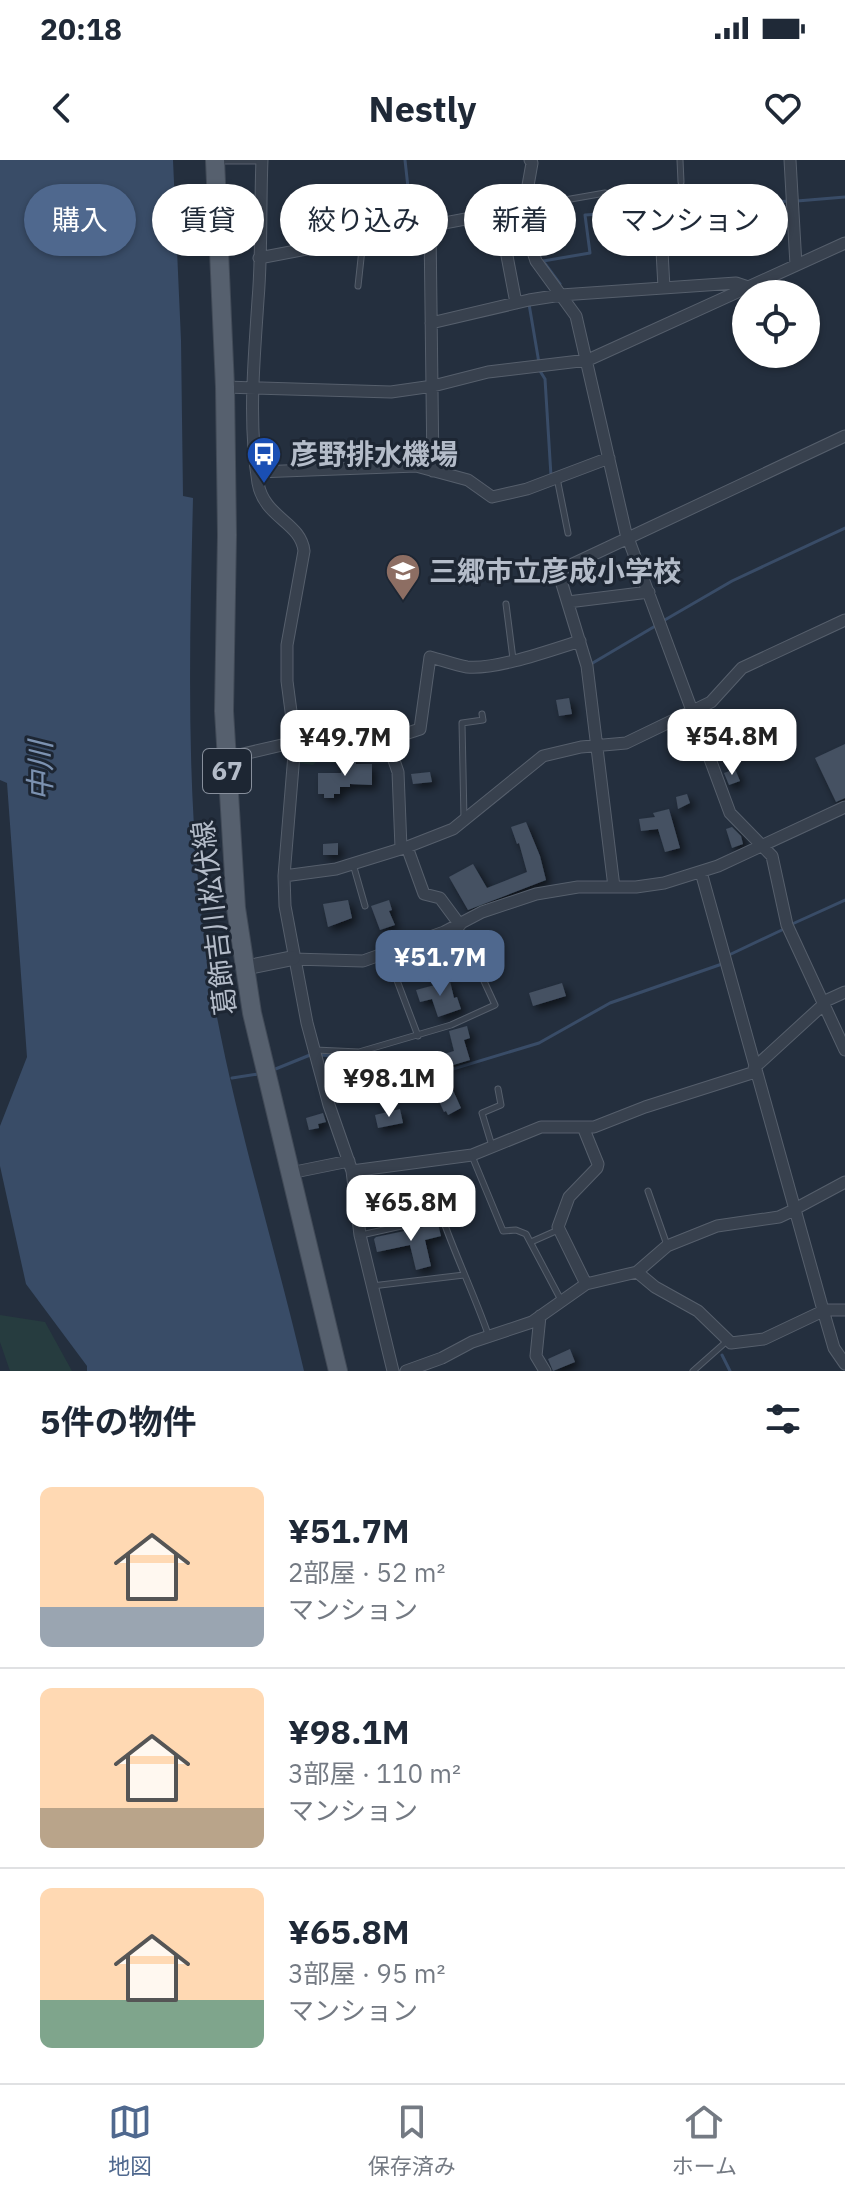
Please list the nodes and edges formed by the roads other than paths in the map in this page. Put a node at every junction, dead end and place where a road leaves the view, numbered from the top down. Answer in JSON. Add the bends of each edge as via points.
{"nodes":[{"id":1,"x":215,"y":160,"type":"edge"},
{"id":2,"x":262,"y":160,"type":"edge"},
{"id":3,"x":530,"y":160,"type":"edge"},
{"id":4,"x":680,"y":160,"type":"edge"},
{"id":5,"x":790,"y":160,"type":"edge"},
{"id":6,"x":681,"y":182,"type":"dead end"},
{"id":7,"x":528,"y":184,"type":"edge"},
{"id":8,"x":845,"y":243,"type":"edge"},
{"id":9,"x":280,"y":254,"type":"edge"},
{"id":10,"x":361,"y":256,"type":"edge"},
{"id":11,"x":430,"y":256,"type":"edge"},
{"id":12,"x":507,"y":256,"type":"edge"},
{"id":13,"x":534,"y":256,"type":"edge"},
{"id":14,"x":662,"y":256,"type":"edge"},
{"id":15,"x":259,"y":258,"type":"junction"},
{"id":16,"x":796,"y":265,"type":"junction"},
{"id":17,"x":763,"y":280,"type":"edge"},
{"id":18,"x":732,"y":283,"type":"edge"},
{"id":19,"x":358,"y":286,"type":"dead end"},
{"id":20,"x":664,"y":288,"type":"junction"},
{"id":21,"x":732,"y":294,"type":"edge"},
{"id":22,"x":561,"y":295,"type":"junction"},
{"id":23,"x":516,"y":303,"type":"junction"},
{"id":24,"x":431,"y":323,"type":"junction"},
{"id":25,"x":588,"y":360,"type":"junction"},
{"id":26,"x":433,"y":386,"type":"junction"},
{"id":27,"x":225,"y":387,"type":"junction"},
{"id":28,"x":252,"y":388,"type":"junction"},
{"id":29,"x":845,"y":436,"type":"edge"},
{"id":30,"x":609,"y":458,"type":"junction"},
{"id":31,"x":433,"y":471,"type":"junction"},
{"id":32,"x":257,"y":472,"type":"junction"},
{"id":33,"x":557,"y":477,"type":"junction"},
{"id":34,"x":568,"y":533,"type":"dead end"},
{"id":35,"x":628,"y":538,"type":"junction"},
{"id":36,"x":649,"y":592,"type":"junction"},
{"id":37,"x":568,"y":602,"type":"junction"},
{"id":38,"x":506,"y":604,"type":"dead end"},
{"id":39,"x":845,"y":620,"type":"edge"},
{"id":40,"x":580,"y":641,"type":"junction"},
{"id":41,"x":513,"y":659,"type":"junction"},
{"id":42,"x":694,"y":711,"type":"junction"},
{"id":43,"x":482,"y":714,"type":"dead end"},
{"id":44,"x":387,"y":740,"type":"junction"},
{"id":45,"x":295,"y":742,"type":"junction"},
{"id":46,"x":597,"y":746,"type":"junction"},
{"id":47,"x":226,"y":758,"type":"junction"},
{"id":48,"x":845,"y":807,"type":"edge"},
{"id":49,"x":464,"y":820,"type":"junction"},
{"id":50,"x":763,"y":846,"type":"junction"},
{"id":51,"x":404,"y":847,"type":"junction"},
{"id":52,"x":353,"y":863,"type":"junction"},
{"id":53,"x":701,"y":872,"type":"junction"},
{"id":54,"x":284,"y":876,"type":"junction"},
{"id":55,"x":614,"y":887,"type":"junction"},
{"id":56,"x":365,"y":906,"type":"dead end"},
{"id":57,"x":459,"y":925,"type":"junction"},
{"id":58,"x":386,"y":953,"type":"junction"},
{"id":59,"x":293,"y":958,"type":"junction"},
{"id":60,"x":244,"y":968,"type":"junction"},
{"id":61,"x":845,"y":992,"type":"edge"},
{"id":62,"x":823,"y":1003,"type":"junction"},
{"id":63,"x":418,"y":1036,"type":"junction"},
{"id":64,"x":313,"y":1050,"type":"junction"},
{"id":65,"x":845,"y":1050,"type":"edge"},
{"id":66,"x":754,"y":1070,"type":"junction"},
{"id":67,"x":498,"y":1089,"type":"dead end"},
{"id":68,"x":583,"y":1127,"type":"junction"},
{"id":69,"x":493,"y":1148,"type":"junction"},
{"id":70,"x":472,"y":1155,"type":"junction"},
{"id":71,"x":351,"y":1166,"type":"junction"},
{"id":72,"x":290,"y":1173,"type":"junction"},
{"id":73,"x":845,"y":1182,"type":"edge"},
{"id":74,"x":648,"y":1191,"type":"dead end"},
{"id":75,"x":794,"y":1210,"type":"junction"},
{"id":76,"x":559,"y":1229,"type":"junction"},
{"id":77,"x":360,"y":1235,"type":"junction"},
{"id":78,"x":530,"y":1243,"type":"junction"},
{"id":79,"x":667,"y":1246,"type":"junction"},
{"id":80,"x":637,"y":1272,"type":"junction"},
{"id":81,"x":464,"y":1275,"type":"junction"},
{"id":82,"x":586,"y":1284,"type":"junction"},
{"id":83,"x":371,"y":1286,"type":"junction"},
{"id":84,"x":561,"y":1300,"type":"junction"},
{"id":85,"x":823,"y":1310,"type":"junction"},
{"id":86,"x":845,"y":1310,"type":"edge"},
{"id":87,"x":540,"y":1316,"type":"junction"},
{"id":88,"x":489,"y":1337,"type":"junction"},
{"id":89,"x":727,"y":1340,"type":"junction"},
{"id":90,"x":845,"y":1364,"type":"edge"},
{"id":91,"x":338,"y":1371,"type":"edge"},
{"id":92,"x":393,"y":1371,"type":"edge"},
{"id":93,"x":406,"y":1371,"type":"edge"},
{"id":94,"x":545,"y":1371,"type":"edge"},
{"id":95,"x":693,"y":1371,"type":"edge"}],
"edges":[{"from":1,"to":2,"type":"lane"},
{"from":1,"to":27,"type":"main road","name":"葛飾吉川松伏線","number":"67"},
{"from":2,"to":15,"type":"street"},
{"from":3,"to":7,"type":"street"},
{"from":4,"to":6,"type":"lane"},
{"from":5,"to":16,"type":"street"},
{"from":8,"to":16,"type":"street"},
{"from":9,"to":15,"type":"street"},
{"from":10,"to":19,"type":"lane"},
{"from":11,"to":24,"type":"street"},
{"from":12,"to":23,"type":"street"},
{"from":13,"to":22,"type":"street"},
{"from":14,"to":20,"type":"street"},
{"from":15,"to":28,"type":"street"},
{"from":16,"to":17,"type":"street"},
{"from":18,"to":20,"type":"street"},
{"from":20,"to":22,"type":"street"},
{"from":21,"to":25,"type":"street"},
{"from":22,"to":23,"type":"street"},
{"from":22,"to":25,"type":"street","via":[[576,316]]},
{"from":23,"to":24,"type":"street"},
{"from":24,"to":26,"type":"street"},
{"from":25,"to":26,"type":"street","via":[[488,372]]},
{"from":25,"to":30,"type":"street"},
{"from":26,"to":28,"type":"street","via":[[391,392]]},
{"from":26,"to":31,"type":"street"},
{"from":27,"to":28,"type":"street"},
{"from":27,"to":47,"type":"main road","name":"葛飾吉川松伏線","number":"67"},
{"from":28,"to":32,"type":"street"},
{"from":29,"to":35,"type":"street"},
{"from":30,"to":33,"type":"street"},
{"from":30,"to":35,"type":"street"},
{"from":31,"to":32,"type":"street","via":[[416,466]]},
{"from":31,"to":33,"type":"street","via":[[468,480],[492,497]]},
{"from":32,"to":45,"type":"street","via":[[264,500],[303,542],[287,645]]},
{"from":33,"to":34,"type":"lane"},
{"from":35,"to":36,"type":"street"},
{"from":35,"to":37,"type":"street","via":[[558,571]]},
{"from":36,"to":37,"type":"street"},
{"from":36,"to":42,"type":"street"},
{"from":37,"to":40,"type":"street"},
{"from":38,"to":41,"type":"lane"},
{"from":39,"to":42,"type":"street","via":[[742,668],[711,702]]},
{"from":40,"to":41,"type":"street"},
{"from":40,"to":46,"type":"street"},
{"from":41,"to":44,"type":"street","via":[[466,667],[430,657],[420,729]]},
{"from":42,"to":46,"type":"street","via":[[626,743]]},
{"from":42,"to":50,"type":"street","via":[[730,813]]},
{"from":43,"to":49,"type":"lane","via":[[483,720],[462,723]]},
{"from":44,"to":45,"type":"street","via":[[355,749]]},
{"from":44,"to":51,"type":"street","via":[[398,772]]},
{"from":45,"to":47,"type":"street"},
{"from":45,"to":54,"type":"street"},
{"from":46,"to":49,"type":"street","via":[[543,756]]},
{"from":46,"to":55,"type":"street"},
{"from":47,"to":60,"type":"main road","name":"葛飾吉川松伏線","number":"67"},
{"from":48,"to":50,"type":"street"},
{"from":49,"to":51,"type":"street"},
{"from":50,"to":53,"type":"street"},
{"from":50,"to":62,"type":"street","via":[[772,856],[787,925]]},
{"from":51,"to":52,"type":"street"},
{"from":51,"to":57,"type":"street","via":[[424,894],[440,898]]},
{"from":52,"to":54,"type":"street"},
{"from":52,"to":56,"type":"lane"},
{"from":53,"to":55,"type":"street","via":[[664,883]]},
{"from":53,"to":66,"type":"street"},
{"from":54,"to":59,"type":"street"},
{"from":55,"to":57,"type":"street","via":[[550,891],[482,912]]},
{"from":57,"to":58,"type":"street"},
{"from":57,"to":63,"type":"lane","via":[[495,1005]]},
{"from":58,"to":59,"type":"street","via":[[363,961]]},
{"from":58,"to":63,"type":"lane"},
{"from":59,"to":60,"type":"street"},
{"from":59,"to":64,"type":"street"},
{"from":60,"to":72,"type":"main road","name":"葛飾吉川松伏線","number":"67"},
{"from":61,"to":62,"type":"street"},
{"from":62,"to":65,"type":"street"},
{"from":62,"to":66,"type":"street"},
{"from":63,"to":64,"type":"lane","via":[[359,1052]]},
{"from":64,"to":71,"type":"street"},
{"from":66,"to":68,"type":"street"},
{"from":66,"to":75,"type":"street"},
{"from":67,"to":69,"type":"lane","via":[[501,1105],[482,1113]]},
{"from":68,"to":69,"type":"street","via":[[541,1127]]},
{"from":68,"to":76,"type":"street","via":[[598,1164],[569,1197]]},
{"from":69,"to":70,"type":"street"},
{"from":70,"to":71,"type":"street"},
{"from":70,"to":78,"type":"lane","via":[[503,1231],[521,1231]]},
{"from":71,"to":72,"type":"street"},
{"from":71,"to":77,"type":"street"},
{"from":72,"to":91,"type":"main road","name":"葛飾吉川松伏線","number":"67"},
{"from":73,"to":75,"type":"street"},
{"from":74,"to":79,"type":"lane"},
{"from":75,"to":79,"type":"street","via":[[717,1226]]},
{"from":75,"to":85,"type":"street"},
{"from":76,"to":78,"type":"lane"},
{"from":76,"to":82,"type":"street"},
{"from":77,"to":81,"type":"lane","via":[[442,1217]]},
{"from":77,"to":83,"type":"street"},
{"from":78,"to":84,"type":"lane"},
{"from":79,"to":80,"type":"street"},
{"from":80,"to":82,"type":"street"},
{"from":80,"to":89,"type":"street","via":[[698,1311]]},
{"from":81,"to":83,"type":"lane"},
{"from":81,"to":88,"type":"lane"},
{"from":82,"to":84,"type":"street"},
{"from":83,"to":92,"type":"street"},
{"from":84,"to":87,"type":"street"},
{"from":85,"to":86,"type":"street"},
{"from":85,"to":89,"type":"street","via":[[764,1339]]},
{"from":85,"to":90,"type":"street","via":[[834,1348]]},
{"from":87,"to":88,"type":"street"},
{"from":87,"to":94,"type":"street","via":[[536,1356]]},
{"from":88,"to":93,"type":"street"},
{"from":89,"to":95,"type":"lane"}]}
